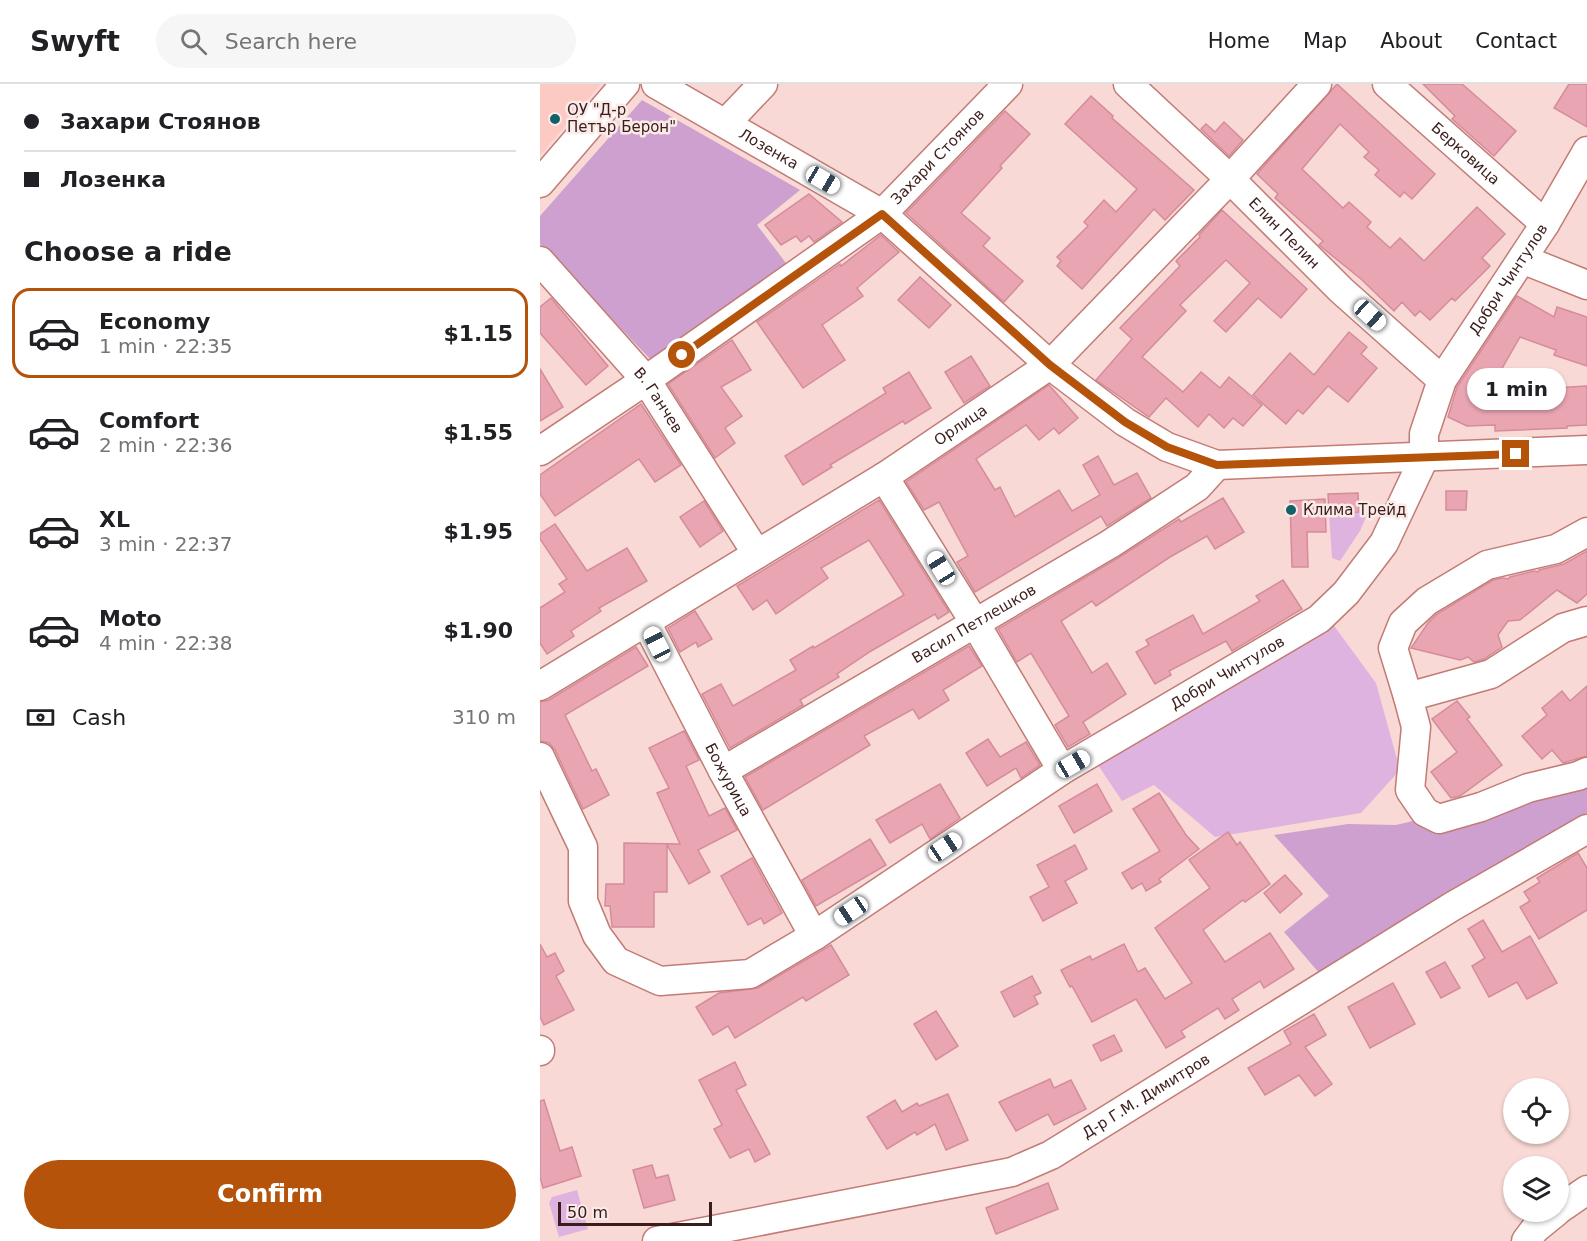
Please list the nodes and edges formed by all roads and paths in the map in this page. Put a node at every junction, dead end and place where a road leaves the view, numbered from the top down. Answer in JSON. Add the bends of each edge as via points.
{"nodes":[{"id":1,"x":625,"y":84,"type":"edge"},
{"id":2,"x":656,"y":84,"type":"edge"},
{"id":3,"x":763,"y":84,"type":"edge"},
{"id":4,"x":1008,"y":84,"type":"edge"},
{"id":5,"x":1128,"y":84,"type":"edge"},
{"id":6,"x":1317,"y":84,"type":"edge"},
{"id":7,"x":1387,"y":84,"type":"edge"},
{"id":8,"x":726,"y":123,"type":"junction"},
{"id":9,"x":1587,"y":151,"type":"edge"},
{"id":10,"x":1230,"y":179,"type":"junction"},
{"id":11,"x":540,"y":183,"type":"edge"},
{"id":12,"x":882,"y":214,"type":"junction"},
{"id":13,"x":1545,"y":225,"type":"junction"},
{"id":14,"x":1522,"y":259,"type":"junction"},
{"id":15,"x":540,"y":261,"type":"edge"},
{"id":16,"x":1587,"y":285,"type":"edge"},
{"id":17,"x":1050,"y":365,"type":"junction"},
{"id":18,"x":646,"y":380,"type":"junction"},
{"id":19,"x":1442,"y":380,"type":"junction"},
{"id":20,"x":1587,"y":450,"type":"edge"},
{"id":21,"x":540,"y":451,"type":"edge"},
{"id":22,"x":1424,"y":458,"type":"junction"},
{"id":23,"x":1217,"y":465,"type":"junction"},
{"id":24,"x":884,"y":477,"type":"junction"},
{"id":25,"x":1587,"y":532,"type":"edge"},
{"id":26,"x":757,"y":554,"type":"junction"},
{"id":27,"x":1587,"y":621,"type":"edge"},
{"id":28,"x":646,"y":622,"type":"junction"},
{"id":29,"x":975,"y":623,"type":"junction"},
{"id":30,"x":540,"y":686,"type":"edge"},
{"id":31,"x":1408,"y":698,"type":"junction"},
{"id":32,"x":540,"y":757,"type":"edge"},
{"id":33,"x":1062,"y":770,"type":"junction"},
{"id":34,"x":723,"y":771,"type":"junction"},
{"id":35,"x":1587,"y":772,"type":"edge"},
{"id":36,"x":1587,"y":829,"type":"edge"},
{"id":37,"x":814,"y":936,"type":"junction"},
{"id":38,"x":1587,"y":1190,"type":"edge"},
{"id":39,"x":1569,"y":1203,"type":"edge"},
{"id":40,"x":1544,"y":1222,"type":"edge"},
{"id":41,"x":657,"y":1241,"type":"edge"},
{"id":42,"x":1526,"y":1241,"type":"edge"}],
"edges":[{"from":1,"to":11,"type":"street"},
{"from":2,"to":8,"type":"street","name":"Лозенка"},
{"from":3,"to":8,"type":"street"},
{"from":4,"to":12,"type":"street","name":"Захари Стоянов"},
{"from":5,"to":10,"type":"street","name":"Елин Пелин"},
{"from":6,"to":10,"type":"street","name":"Орлица"},
{"from":7,"to":13,"type":"street","name":"Берковица"},
{"from":8,"to":12,"type":"street","name":"Лозенка"},
{"from":9,"to":13,"type":"street","name":"Добри Чинтулов"},
{"from":10,"to":17,"type":"street","name":"Орлица"},
{"from":10,"to":19,"type":"street","name":"Елин Пелин","via":[[1341,290]]},
{"from":12,"to":17,"type":"street","name":"Лозенка"},
{"from":12,"to":18,"type":"street","name":"Захари Стоянов"},
{"from":13,"to":14,"type":"street","name":"Добри Чинтулов"},
{"from":14,"to":16,"type":"street"},
{"from":14,"to":19,"type":"street","name":"Добри Чинтулов"},
{"from":15,"to":18,"type":"street","name":"В. Ганчев"},
{"from":17,"to":23,"type":"street","name":"Лозенка","via":[[1125,422],[1167,447]]},
{"from":17,"to":24,"type":"street","name":"Орлица"},
{"from":18,"to":21,"type":"street","name":"Захари Стоянов"},
{"from":18,"to":26,"type":"street","name":"В. Ганчев"},
{"from":19,"to":22,"type":"street","name":"Добри Чинтулов","via":[[1424,434]]},
{"from":20,"to":22,"type":"street","name":"Лозенка"},
{"from":22,"to":23,"type":"street","name":"Лозенка"},
{"from":22,"to":33,"type":"street","name":"Добри Чинтулов","via":[[1384,543],[1320,620]]},
{"from":23,"to":29,"type":"street","name":"Васил Петлешков","via":[[1197,487],[1110,544]]},
{"from":24,"to":26,"type":"street","name":"Орлица"},
{"from":24,"to":29,"type":"street"},
{"from":25,"to":31,"type":"street","via":[[1556,549],[1486,565],[1427,601],[1403,623],[1393,648]]},
{"from":26,"to":28,"type":"street","name":"Орлица"},
{"from":27,"to":31,"type":"street","via":[[1563,628],[1491,674]]},
{"from":28,"to":30,"type":"street","name":"Орлица"},
{"from":28,"to":34,"type":"street","name":"Божурица"},
{"from":29,"to":33,"type":"street"},
{"from":29,"to":34,"type":"street","name":"Васил Петлешков"},
{"from":31,"to":35,"type":"street","via":[[1416,727],[1410,790],[1425,812],[1439,819]]},
{"from":32,"to":37,"type":"street","name":"Добри Чинтулов","via":[[583,847],[583,901],[597,935],[616,962],[660,981],[750,974]]},
{"from":33,"to":37,"type":"street","name":"Добри Чинтулов"},
{"from":34,"to":37,"type":"street","name":"Божурица"},
{"from":36,"to":41,"type":"street","name":"Д-р Г.М. Димитров","via":[[1453,906],[1051,1155],[1012,1172]]},
{"from":38,"to":39,"type":"street"},
{"from":40,"to":42,"type":"street"}]}
